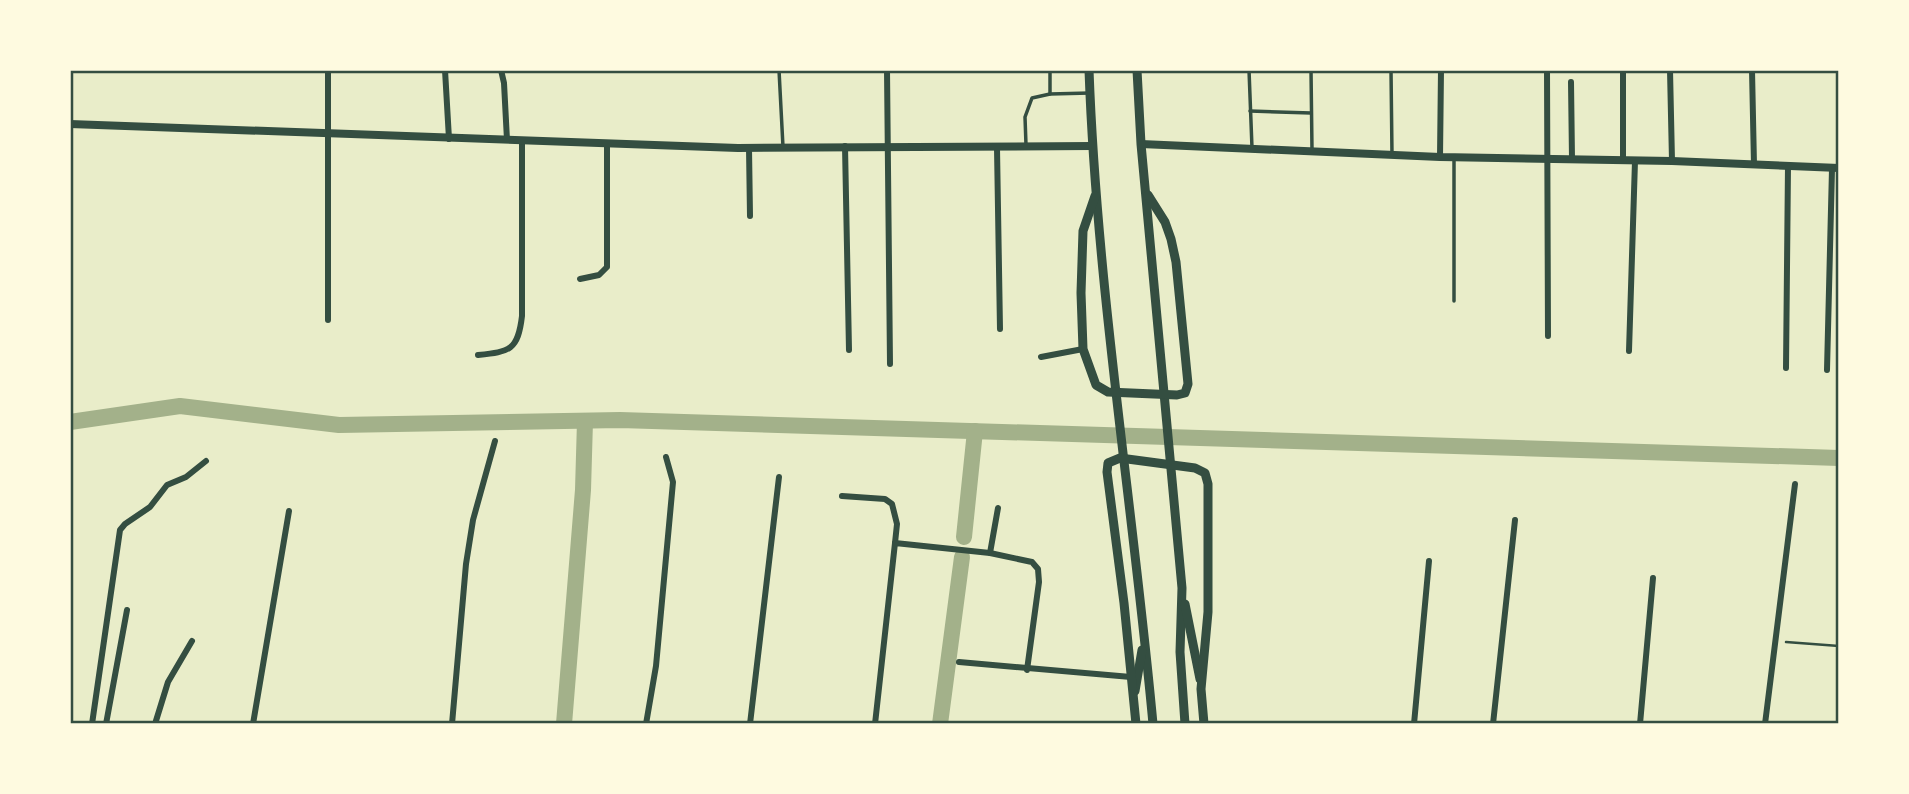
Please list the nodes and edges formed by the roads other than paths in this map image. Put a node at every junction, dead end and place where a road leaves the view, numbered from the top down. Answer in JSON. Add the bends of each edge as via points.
{"nodes":[{"id":1,"x":328,"y":70,"type":"edge"},
{"id":2,"x":445,"y":70,"type":"edge"},
{"id":3,"x":501,"y":70,"type":"edge"},
{"id":4,"x":779,"y":70,"type":"edge"},
{"id":5,"x":887,"y":70,"type":"edge"},
{"id":6,"x":1049,"y":70,"type":"edge"},
{"id":7,"x":1089,"y":70,"type":"edge"},
{"id":8,"x":1137,"y":70,"type":"edge"},
{"id":9,"x":1249,"y":70,"type":"edge"},
{"id":10,"x":1311,"y":70,"type":"edge"},
{"id":11,"x":1391,"y":70,"type":"edge"},
{"id":12,"x":1441,"y":70,"type":"edge"},
{"id":13,"x":1547,"y":70,"type":"edge"},
{"id":14,"x":1623,"y":70,"type":"edge"},
{"id":15,"x":1670,"y":70,"type":"edge"},
{"id":16,"x":1752,"y":70,"type":"edge"},
{"id":17,"x":1571,"y":82,"type":"dead end"},
{"id":18,"x":1090,"y":93,"type":"junction"},
{"id":19,"x":1051,"y":94,"type":"junction"},
{"id":20,"x":1250,"y":111,"type":"junction"},
{"id":21,"x":1311,"y":113,"type":"junction"},
{"id":22,"x":70,"y":124,"type":"edge"},
{"id":23,"x":328,"y":135,"type":"junction"},
{"id":24,"x":449,"y":139,"type":"junction"},
{"id":25,"x":507,"y":140,"type":"junction"},
{"id":26,"x":522,"y":141,"type":"junction"},
{"id":27,"x":607,"y":144,"type":"junction"},
{"id":28,"x":1141,"y":144,"type":"junction"},
{"id":29,"x":845,"y":146,"type":"junction"},
{"id":30,"x":888,"y":146,"type":"junction"},
{"id":31,"x":1092,"y":146,"type":"junction"},
{"id":32,"x":783,"y":147,"type":"junction"},
{"id":33,"x":1026,"y":147,"type":"junction"},
{"id":34,"x":749,"y":148,"type":"junction"},
{"id":35,"x":997,"y":148,"type":"junction"},
{"id":36,"x":1252,"y":148,"type":"junction"},
{"id":37,"x":1312,"y":150,"type":"junction"},
{"id":38,"x":1392,"y":155,"type":"junction"},
{"id":39,"x":1440,"y":157,"type":"junction"},
{"id":40,"x":1454,"y":157,"type":"junction"},
{"id":41,"x":1548,"y":159,"type":"junction"},
{"id":42,"x":1572,"y":159,"type":"junction"},
{"id":43,"x":1623,"y":161,"type":"junction"},
{"id":44,"x":1635,"y":161,"type":"junction"},
{"id":45,"x":1672,"y":161,"type":"junction"},
{"id":46,"x":1754,"y":165,"type":"junction"},
{"id":47,"x":1788,"y":166,"type":"junction"},
{"id":48,"x":1835,"y":169,"type":"edge"},
{"id":49,"x":1096,"y":193,"type":"junction"},
{"id":50,"x":1147,"y":193,"type":"junction"},
{"id":51,"x":750,"y":216,"type":"dead end"},
{"id":52,"x":580,"y":279,"type":"dead end"},
{"id":53,"x":1454,"y":301,"type":"dead end"},
{"id":54,"x":328,"y":320,"type":"dead end"},
{"id":55,"x":1000,"y":329,"type":"dead end"},
{"id":56,"x":1548,"y":335,"type":"dead end"},
{"id":57,"x":1083,"y":349,"type":"junction"},
{"id":58,"x":849,"y":351,"type":"dead end"},
{"id":59,"x":1629,"y":351,"type":"dead end"},
{"id":60,"x":478,"y":355,"type":"dead end"},
{"id":61,"x":1041,"y":357,"type":"dead end"},
{"id":62,"x":890,"y":363,"type":"dead end"},
{"id":63,"x":1786,"y":368,"type":"dead end"},
{"id":64,"x":1827,"y":370,"type":"dead end"},
{"id":65,"x":495,"y":441,"type":"dead end"},
{"id":66,"x":666,"y":457,"type":"dead end"},
{"id":67,"x":206,"y":461,"type":"dead end"},
{"id":68,"x":779,"y":477,"type":"dead end"},
{"id":69,"x":1796,"y":484,"type":"dead end"},
{"id":70,"x":842,"y":496,"type":"dead end"},
{"id":71,"x":998,"y":508,"type":"dead end"},
{"id":72,"x":289,"y":510,"type":"dead end"},
{"id":73,"x":1514,"y":520,"type":"dead end"},
{"id":74,"x":895,"y":543,"type":"junction"},
{"id":75,"x":990,"y":553,"type":"junction"},
{"id":76,"x":1429,"y":561,"type":"dead end"},
{"id":77,"x":1653,"y":578,"type":"dead end"},
{"id":78,"x":1182,"y":588,"type":"junction"},
{"id":79,"x":127,"y":610,"type":"dead end"},
{"id":80,"x":1144,"y":636,"type":"junction"},
{"id":81,"x":192,"y":641,"type":"dead end"},
{"id":82,"x":959,"y":662,"type":"dead end"},
{"id":83,"x":1027,"y":670,"type":"junction"},
{"id":84,"x":1131,"y":677,"type":"junction"},
{"id":85,"x":1202,"y":689,"type":"junction"},
{"id":86,"x":1134,"y":704,"type":"junction"},
{"id":87,"x":92,"y":724,"type":"edge"},
{"id":88,"x":106,"y":724,"type":"edge"},
{"id":89,"x":155,"y":724,"type":"edge"},
{"id":90,"x":253,"y":724,"type":"edge"},
{"id":91,"x":452,"y":724,"type":"edge"},
{"id":92,"x":646,"y":724,"type":"edge"},
{"id":93,"x":750,"y":724,"type":"edge"},
{"id":94,"x":875,"y":724,"type":"edge"},
{"id":95,"x":1136,"y":724,"type":"edge"},
{"id":96,"x":1153,"y":724,"type":"edge"},
{"id":97,"x":1185,"y":724,"type":"edge"},
{"id":98,"x":1204,"y":724,"type":"edge"},
{"id":99,"x":1414,"y":724,"type":"edge"},
{"id":100,"x":1493,"y":724,"type":"edge"},
{"id":101,"x":1640,"y":724,"type":"edge"},
{"id":102,"x":1766,"y":724,"type":"edge"}],
"edges":[{"from":1,"to":23,"type":"street"},
{"from":2,"to":24,"type":"street"},
{"from":3,"to":25,"type":"street"},
{"from":4,"to":32,"type":"lane"},
{"from":5,"to":30,"type":"street"},
{"from":6,"to":19,"type":"lane"},
{"from":7,"to":18,"type":"main road"},
{"from":8,"to":28,"type":"main road"},
{"from":9,"to":20,"type":"lane"},
{"from":10,"to":21,"type":"lane"},
{"from":11,"to":38,"type":"lane"},
{"from":12,"to":39,"type":"street"},
{"from":13,"to":41,"type":"street"},
{"from":14,"to":43,"type":"street"},
{"from":15,"to":45,"type":"street"},
{"from":16,"to":46,"type":"street"},
{"from":17,"to":42,"type":"street"},
{"from":18,"to":19,"type":"lane"},
{"from":18,"to":31,"type":"main road"},
{"from":19,"to":33,"type":"lane","via":[[1032,98],[1027,108]]},
{"from":20,"to":21,"type":"lane"},
{"from":20,"to":36,"type":"lane"},
{"from":21,"to":37,"type":"lane"},
{"from":22,"to":23,"type":"street"},
{"from":23,"to":24,"type":"street"},
{"from":23,"to":54,"type":"street"},
{"from":24,"to":25,"type":"street"},
{"from":25,"to":26,"type":"street"},
{"from":26,"to":27,"type":"street"},
{"from":26,"to":60,"type":"street","via":[[520,337],[510,348]]},
{"from":27,"to":34,"type":"street"},
{"from":27,"to":52,"type":"street","via":[[607,267],[599,275]]},
{"from":28,"to":36,"type":"street"},
{"from":28,"to":50,"type":"main road"},
{"from":29,"to":30,"type":"street"},
{"from":29,"to":32,"type":"street"},
{"from":29,"to":58,"type":"street"},
{"from":30,"to":35,"type":"street"},
{"from":30,"to":62,"type":"street"},
{"from":31,"to":33,"type":"street"},
{"from":31,"to":49,"type":"main road"},
{"from":32,"to":34,"type":"street"},
{"from":33,"to":35,"type":"street"},
{"from":34,"to":51,"type":"street"},
{"from":35,"to":55,"type":"street"},
{"from":36,"to":37,"type":"street"},
{"from":37,"to":38,"type":"street"},
{"from":38,"to":39,"type":"street"},
{"from":39,"to":40,"type":"street"},
{"from":40,"to":41,"type":"street"},
{"from":40,"to":53,"type":"lane"},
{"from":41,"to":42,"type":"street"},
{"from":41,"to":56,"type":"street"},
{"from":42,"to":43,"type":"street"},
{"from":43,"to":44,"type":"street"},
{"from":44,"to":45,"type":"street"},
{"from":44,"to":59,"type":"street"},
{"from":45,"to":46,"type":"street"},
{"from":46,"to":47,"type":"street"},
{"from":47,"to":48,"type":"street"},
{"from":47,"to":63,"type":"street"},
{"from":48,"to":64,"type":"street"},
{"from":49,"to":57,"type":"main road","via":[[1083,231],[1081,254]]},
{"from":49,"to":80,"type":"main road"},
{"from":50,"to":57,"type":"main road","via":[[1171,239],[1188,384],[1185,393],[1108,392],[1097,385]]},
{"from":50,"to":78,"type":"main road"},
{"from":57,"to":61,"type":"street"},
{"from":65,"to":91,"type":"street","via":[[466,564]]},
{"from":66,"to":92,"type":"street","via":[[673,482],[656,666]]},
{"from":67,"to":87,"type":"street","via":[[187,477],[167,485],[150,507],[120,530]]},
{"from":68,"to":93,"type":"street"},
{"from":69,"to":102,"type":"street"},
{"from":70,"to":74,"type":"street","via":[[885,499],[892,504]]},
{"from":71,"to":75,"type":"street"},
{"from":72,"to":90,"type":"street"},
{"from":73,"to":100,"type":"street"},
{"from":74,"to":75,"type":"street"},
{"from":74,"to":94,"type":"street"},
{"from":75,"to":83,"type":"street","via":[[1032,562],[1038,569]]},
{"from":76,"to":99,"type":"street"},
{"from":77,"to":101,"type":"street"},
{"from":78,"to":85,"type":"main road"},
{"from":78,"to":97,"type":"main road"},
{"from":79,"to":88,"type":"street"},
{"from":80,"to":86,"type":"main road"},
{"from":80,"to":96,"type":"main road"},
{"from":81,"to":89,"type":"street","via":[[168,682]]},
{"from":82,"to":83,"type":"street"},
{"from":83,"to":84,"type":"street"},
{"from":84,"to":85,"type":"main road","via":[[1107,472],[1108,463],[1120,458],[1205,473],[1208,612]]},
{"from":84,"to":86,"type":"main road"},
{"from":85,"to":98,"type":"main road"},
{"from":86,"to":95,"type":"main road"}]}
